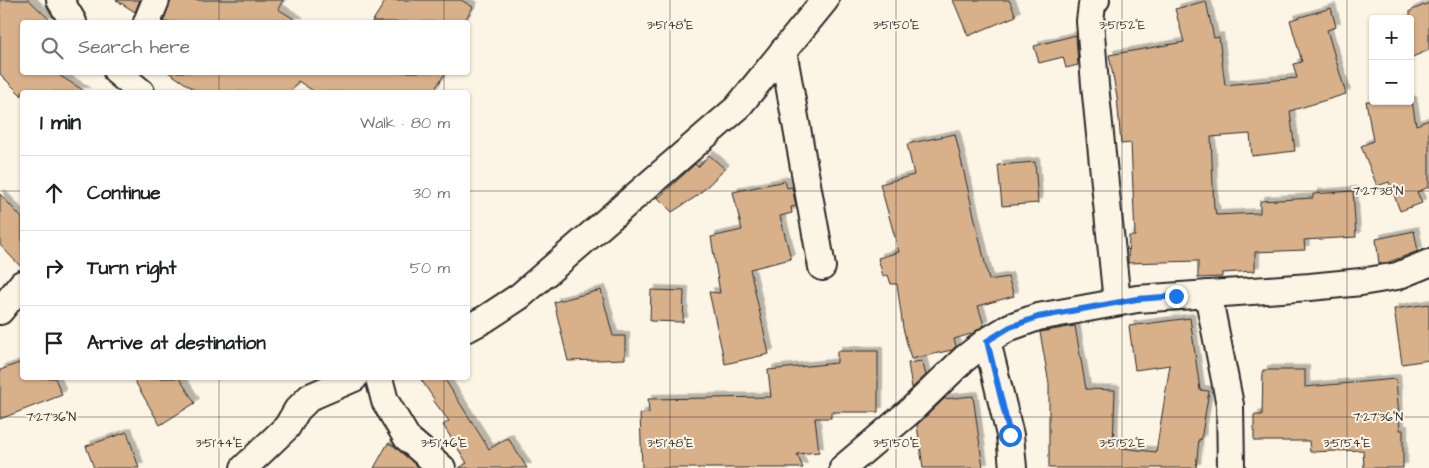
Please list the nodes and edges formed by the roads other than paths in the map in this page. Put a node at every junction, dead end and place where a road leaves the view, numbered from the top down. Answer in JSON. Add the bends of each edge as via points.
{"nodes":[{"id":1,"x":60,"y":0,"type":"edge"},
{"id":2,"x":156,"y":0,"type":"edge"},
{"id":3,"x":825,"y":0,"type":"edge"},
{"id":4,"x":1096,"y":0,"type":"edge"},
{"id":5,"x":72,"y":20,"type":"edge"},
{"id":6,"x":148,"y":20,"type":"edge"},
{"id":7,"x":783,"y":51,"type":"junction"},
{"id":8,"x":1429,"y":263,"type":"edge"},
{"id":9,"x":822,"y":267,"type":"dead end"},
{"id":10,"x":20,"y":286,"type":"edge"},
{"id":11,"x":1208,"y":294,"type":"junction"},
{"id":12,"x":1118,"y":302,"type":"junction"},
{"id":13,"x":0,"y":311,"type":"edge"},
{"id":14,"x":470,"y":327,"type":"edge"},
{"id":15,"x":987,"y":341,"type":"junction"},
{"id":16,"x":349,"y":380,"type":"edge"},
{"id":17,"x":380,"y":380,"type":"edge"},
{"id":18,"x":244,"y":468,"type":"edge"},
{"id":19,"x":442,"y":468,"type":"edge"},
{"id":20,"x":843,"y":468,"type":"edge"},
{"id":21,"x":1013,"y":468,"type":"edge"},
{"id":22,"x":1231,"y":468,"type":"edge"}],
"edges":[{"from":1,"to":5,"type":"street"},
{"from":2,"to":6,"type":"street"},
{"from":3,"to":7,"type":"street"},
{"from":4,"to":12,"type":"street","via":[[1092,5],[1091,30]]},
{"from":7,"to":9,"type":"street"},
{"from":7,"to":14,"type":"street","via":[[737,108],[520,296]]},
{"from":8,"to":11,"type":"street","via":[[1398,276],[1361,282]]},
{"from":10,"to":13,"type":"street"},
{"from":11,"to":12,"type":"street"},
{"from":11,"to":22,"type":"street","via":[[1230,405]]},
{"from":12,"to":15,"type":"street","via":[[1038,317],[1010,327]]},
{"from":15,"to":20,"type":"street"},
{"from":15,"to":21,"type":"street","via":[[1010,435]]},
{"from":16,"to":18,"type":"street","via":[[310,396],[287,427]]},
{"from":17,"to":19,"type":"street","via":[[385,401],[407,438]]}]}
